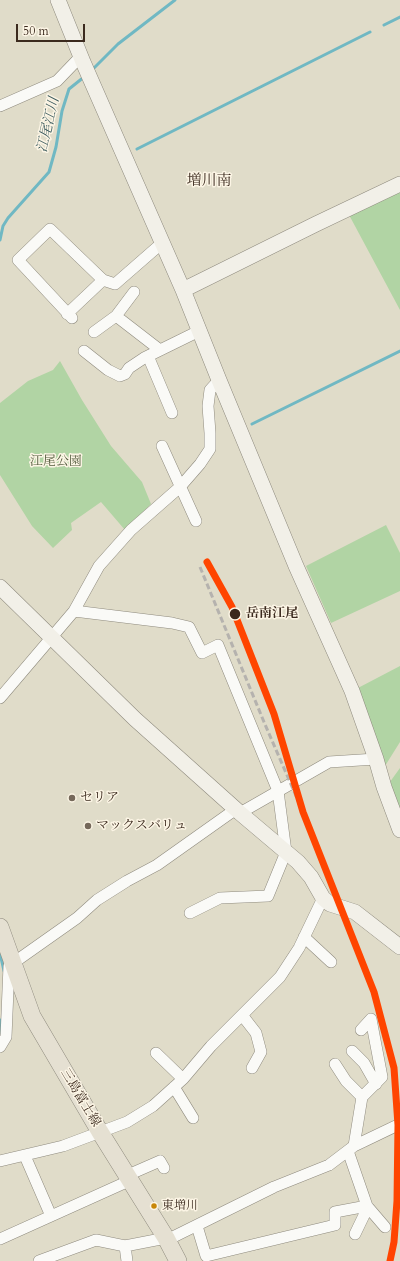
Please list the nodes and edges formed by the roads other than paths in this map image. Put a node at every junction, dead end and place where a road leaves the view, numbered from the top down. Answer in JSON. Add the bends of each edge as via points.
{"nodes":[{"id":1,"x":58,"y":0,"type":"edge"},
{"id":2,"x":82,"y":59,"type":"junction"},
{"id":3,"x":0,"y":106,"type":"edge"},
{"id":4,"x":400,"y":184,"type":"edge"},
{"id":5,"x":162,"y":243,"type":"junction"},
{"id":6,"x":103,"y":280,"type":"junction"},
{"id":7,"x":183,"y":290,"type":"junction"},
{"id":8,"x":134,"y":292,"type":"dead end"},
{"id":9,"x":116,"y":316,"type":"junction"},
{"id":10,"x":199,"y":331,"type":"junction"},
{"id":11,"x":94,"y":332,"type":"dead end"},
{"id":12,"x":160,"y":350,"type":"junction"},
{"id":13,"x":84,"y":352,"type":"dead end"},
{"id":14,"x":148,"y":356,"type":"junction"},
{"id":15,"x":219,"y":380,"type":"junction"},
{"id":16,"x":172,"y":414,"type":"dead end"},
{"id":17,"x":162,"y":446,"type":"dead end"},
{"id":18,"x":180,"y":487,"type":"junction"},
{"id":19,"x":196,"y":521,"type":"dead end"},
{"id":20,"x":0,"y":587,"type":"edge"},
{"id":21,"x":74,"y":611,"type":"junction"},
{"id":22,"x":51,"y":637,"type":"junction"},
{"id":23,"x":0,"y":698,"type":"edge"},
{"id":24,"x":376,"y":759,"type":"junction"},
{"id":25,"x":278,"y":791,"type":"junction"},
{"id":26,"x":238,"y":811,"type":"junction"},
{"id":27,"x":400,"y":830,"type":"edge"},
{"id":28,"x":286,"y":852,"type":"junction"},
{"id":29,"x":323,"y":898,"type":"junction"},
{"id":30,"x":190,"y":913,"type":"dead end"},
{"id":31,"x":0,"y":927,"type":"edge"},
{"id":32,"x":304,"y":937,"type":"junction"},
{"id":33,"x":400,"y":947,"type":"edge"},
{"id":34,"x":331,"y":962,"type":"dead end"},
{"id":35,"x":14,"y":963,"type":"junction"},
{"id":36,"x":242,"y":1015,"type":"junction"},
{"id":37,"x":361,"y":1030,"type":"dead end"},
{"id":38,"x":0,"y":1047,"type":"edge"},
{"id":39,"x":352,"y":1051,"type":"dead end"},
{"id":40,"x":156,"y":1053,"type":"dead end"},
{"id":41,"x":335,"y":1064,"type":"dead end"},
{"id":42,"x":252,"y":1068,"type":"dead end"},
{"id":43,"x":183,"y":1079,"type":"junction"},
{"id":44,"x":376,"y":1084,"type":"junction"},
{"id":45,"x":174,"y":1087,"type":"junction"},
{"id":46,"x":362,"y":1097,"type":"junction"},
{"id":47,"x":193,"y":1118,"type":"dead end"},
{"id":48,"x":400,"y":1124,"type":"edge"},
{"id":49,"x":100,"y":1132,"type":"junction"},
{"id":50,"x":351,"y":1149,"type":"junction"},
{"id":51,"x":25,"y":1156,"type":"junction"},
{"id":52,"x":0,"y":1161,"type":"edge"},
{"id":53,"x":164,"y":1168,"type":"dead end"},
{"id":54,"x":129,"y":1177,"type":"junction"},
{"id":55,"x":367,"y":1206,"type":"junction"},
{"id":56,"x":51,"y":1216,"type":"junction"},
{"id":57,"x":197,"y":1226,"type":"junction"},
{"id":58,"x":385,"y":1227,"type":"dead end"},
{"id":59,"x":355,"y":1234,"type":"dead end"},
{"id":60,"x":0,"y":1239,"type":"edge"},
{"id":61,"x":166,"y":1239,"type":"junction"},
{"id":62,"x":124,"y":1246,"type":"junction"},
{"id":63,"x":39,"y":1261,"type":"edge"},
{"id":64,"x":127,"y":1261,"type":"edge"},
{"id":65,"x":178,"y":1261,"type":"edge"}],
"edges":[{"from":1,"to":2,"type":"street"},
{"from":2,"to":3,"type":"street","via":[[58,81]]},
{"from":2,"to":5,"type":"street"},
{"from":4,"to":7,"type":"street"},
{"from":5,"to":6,"type":"street","via":[[115,284]]},
{"from":5,"to":7,"type":"street"},
{"from":6,"to":6,"type":"street","via":[[69,316],[18,260],[50,229]]},
{"from":7,"to":10,"type":"street"},
{"from":8,"to":9,"type":"street"},
{"from":9,"to":11,"type":"street"},
{"from":9,"to":12,"type":"street"},
{"from":10,"to":12,"type":"street"},
{"from":10,"to":15,"type":"street"},
{"from":12,"to":14,"type":"street"},
{"from":13,"to":14,"type":"street","via":[[120,376]]},
{"from":14,"to":16,"type":"street"},
{"from":15,"to":18,"type":"street","via":[[210,390],[210,449]]},
{"from":15,"to":24,"type":"street","via":[[296,566],[352,691]]},
{"from":17,"to":18,"type":"street"},
{"from":18,"to":19,"type":"street"},
{"from":18,"to":21,"type":"street","via":[[131,530],[99,566]]},
{"from":20,"to":22,"type":"street"},
{"from":21,"to":22,"type":"street"},
{"from":21,"to":25,"type":"street","via":[[189,626],[202,653],[218,645]]},
{"from":22,"to":23,"type":"street"},
{"from":22,"to":26,"type":"street","via":[[135,719]]},
{"from":24,"to":25,"type":"street","via":[[329,762]]},
{"from":24,"to":27,"type":"street"},
{"from":25,"to":26,"type":"street"},
{"from":25,"to":28,"type":"street"},
{"from":26,"to":28,"type":"street"},
{"from":26,"to":35,"type":"street","via":[[157,865],[97,900],[77,918]]},
{"from":28,"to":29,"type":"street","via":[[311,877]]},
{"from":28,"to":30,"type":"street","via":[[268,896],[220,898]]},
{"from":29,"to":32,"type":"street"},
{"from":29,"to":33,"type":"street","via":[[330,904],[355,912]]},
{"from":31,"to":35,"type":"main road","name":"三島富士線"},
{"from":32,"to":34,"type":"street"},
{"from":32,"to":36,"type":"street","via":[[280,977]]},
{"from":35,"to":38,"type":"street","via":[[9,966],[6,1037]]},
{"from":35,"to":49,"type":"main road","name":"三島富士線","via":[[32,1016]]},
{"from":36,"to":42,"type":"street","via":[[256,1033],[261,1052]]},
{"from":36,"to":43,"type":"street"},
{"from":37,"to":44,"type":"street","via":[[371,1019],[382,1077]]},
{"from":39,"to":44,"type":"street","via":[[364,1063]]},
{"from":40,"to":43,"type":"street"},
{"from":41,"to":46,"type":"street","via":[[346,1081]]},
{"from":43,"to":45,"type":"street"},
{"from":44,"to":46,"type":"street"},
{"from":45,"to":47,"type":"street"},
{"from":45,"to":49,"type":"street","via":[[153,1106],[127,1122]]},
{"from":46,"to":50,"type":"street"},
{"from":48,"to":50,"type":"street"},
{"from":49,"to":51,"type":"street","via":[[63,1146]]},
{"from":49,"to":54,"type":"main road","name":"三島富士線"},
{"from":50,"to":55,"type":"street"},
{"from":50,"to":57,"type":"street","via":[[329,1165],[274,1187]]},
{"from":51,"to":52,"type":"street"},
{"from":51,"to":56,"type":"street"},
{"from":53,"to":54,"type":"street","via":[[160,1161]]},
{"from":54,"to":56,"type":"street"},
{"from":54,"to":61,"type":"main road","name":"三島富士線"},
{"from":55,"to":57,"type":"street","via":[[335,1212],[335,1225],[206,1256]]},
{"from":55,"to":58,"type":"street"},
{"from":55,"to":59,"type":"street"},
{"from":56,"to":60,"type":"street"},
{"from":57,"to":61,"type":"street"},
{"from":61,"to":62,"type":"street"},
{"from":61,"to":65,"type":"main road","name":"三島富士線"},
{"from":62,"to":63,"type":"street","via":[[96,1240]]},
{"from":62,"to":64,"type":"street"}]}
